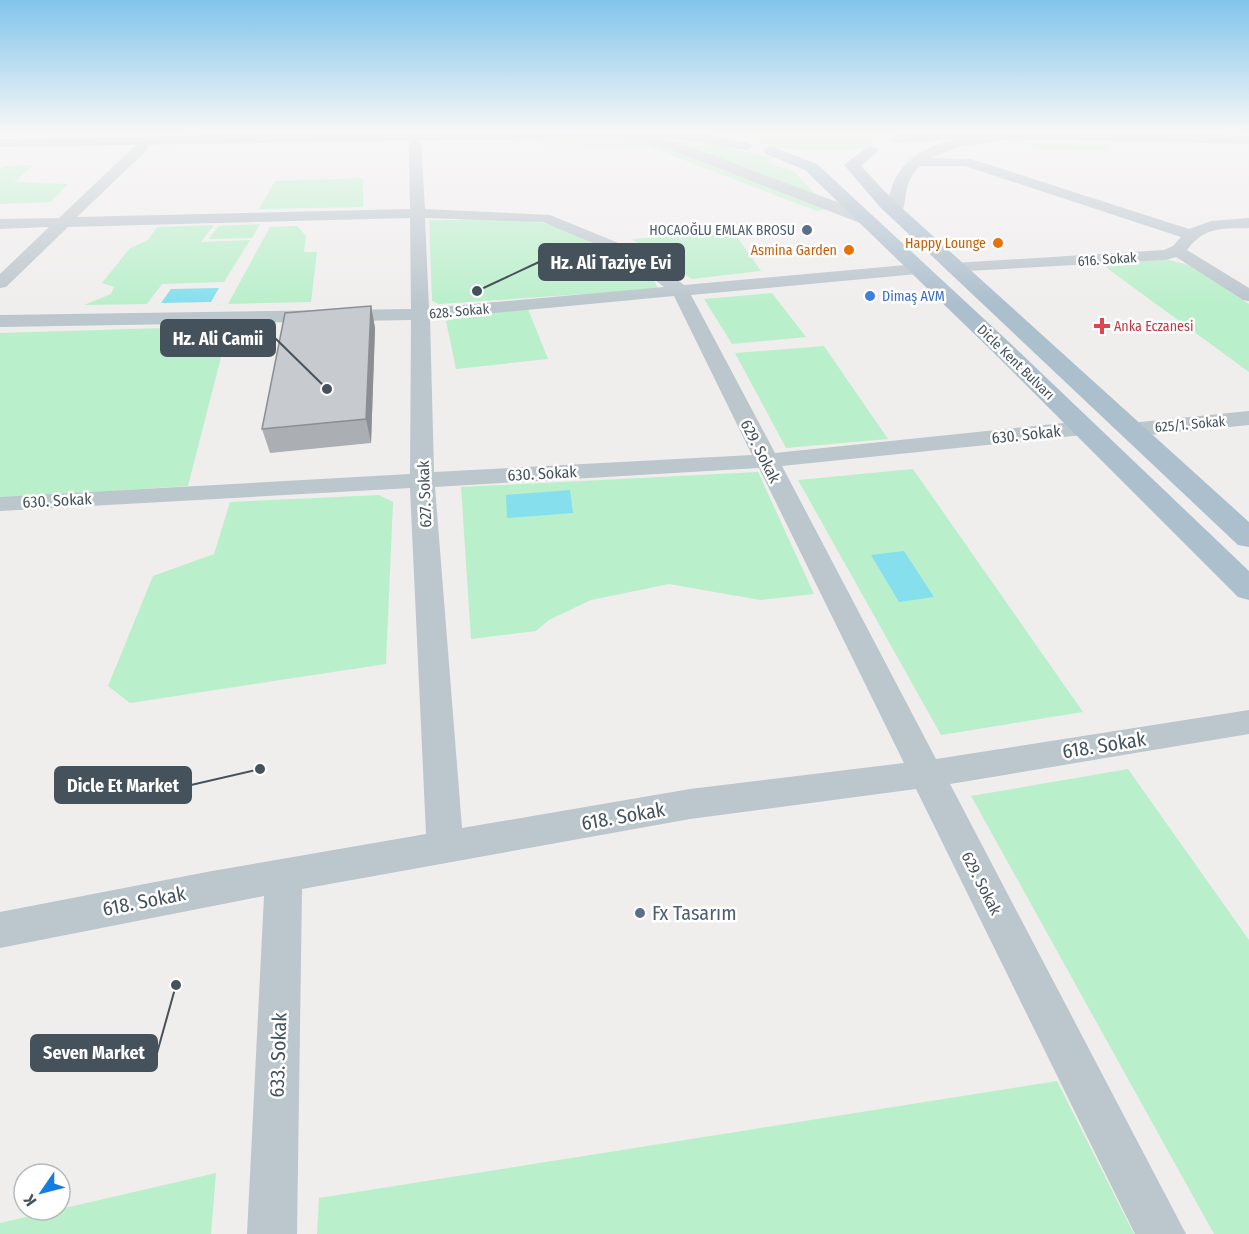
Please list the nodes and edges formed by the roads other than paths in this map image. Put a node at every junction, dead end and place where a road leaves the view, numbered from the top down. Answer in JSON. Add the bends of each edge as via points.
{"nodes":[{"id":1,"x":97,"y":190,"type":"edge"},
{"id":2,"x":416,"y":190,"type":"edge"},
{"id":3,"x":789,"y":190,"type":"edge"},
{"id":4,"x":835,"y":190,"type":"edge"},
{"id":5,"x":874,"y":190,"type":"edge"},
{"id":6,"x":897,"y":190,"type":"edge"},
{"id":7,"x":1051,"y":190,"type":"edge"},
{"id":8,"x":416,"y":213,"type":"junction"},
{"id":9,"x":895,"y":213,"type":"junction"},
{"id":10,"x":866,"y":219,"type":"junction"},
{"id":11,"x":62,"y":222,"type":"junction"},
{"id":12,"x":1249,"y":223,"type":"edge"},
{"id":13,"x":0,"y":224,"type":"edge"},
{"id":14,"x":1191,"y":235,"type":"junction"},
{"id":15,"x":1177,"y":251,"type":"junction"},
{"id":16,"x":916,"y":268,"type":"junction"},
{"id":17,"x":954,"y":268,"type":"junction"},
{"id":18,"x":0,"y":283,"type":"edge"},
{"id":19,"x":680,"y":290,"type":"junction"},
{"id":20,"x":1249,"y":296,"type":"edge"},
{"id":21,"x":420,"y":314,"type":"junction"},
{"id":22,"x":0,"y":321,"type":"edge"},
{"id":23,"x":1249,"y":418,"type":"edge"},
{"id":24,"x":1083,"y":428,"type":"junction"},
{"id":25,"x":1130,"y":430,"type":"junction"},
{"id":26,"x":766,"y":461,"type":"junction"},
{"id":27,"x":422,"y":479,"type":"junction"},
{"id":28,"x":0,"y":504,"type":"edge"},
{"id":29,"x":1249,"y":538,"type":"edge"},
{"id":30,"x":1249,"y":590,"type":"edge"},
{"id":31,"x":1249,"y":722,"type":"edge"},
{"id":32,"x":926,"y":774,"type":"junction"},
{"id":33,"x":446,"y":847,"type":"junction"},
{"id":34,"x":284,"y":875,"type":"junction"},
{"id":35,"x":0,"y":930,"type":"edge"},
{"id":36,"x":272,"y":1234,"type":"edge"},
{"id":37,"x":1161,"y":1234,"type":"edge"}],
"edges":[{"from":1,"to":11,"type":"street"},
{"from":2,"to":8,"type":"street","name":"627. Sokak"},
{"from":3,"to":10,"type":"street"},
{"from":4,"to":10,"type":"main road","name":"Dicle Kent Bulvarı"},
{"from":5,"to":9,"type":"main road","name":"Dicle Kent Bulvarı"},
{"from":6,"to":9,"type":"street"},
{"from":7,"to":14,"type":"street"},
{"from":8,"to":11,"type":"street","name":"629. Sokak"},
{"from":8,"to":19,"type":"street","name":"629. Sokak","via":[[545,218],[632,254]]},
{"from":8,"to":21,"type":"street","name":"627. Sokak"},
{"from":9,"to":17,"type":"main road","name":"Dicle Kent Bulvarı"},
{"from":10,"to":16,"type":"main road","name":"Dicle Kent Bulvarı"},
{"from":11,"to":13,"type":"street","name":"629. Sokak"},
{"from":11,"to":18,"type":"street"},
{"from":12,"to":14,"type":"street","via":[[1215,226]]},
{"from":14,"to":15,"type":"street"},
{"from":15,"to":17,"type":"street","name":"616. Sokak","via":[[1166,255]]},
{"from":15,"to":20,"type":"street"},
{"from":16,"to":19,"type":"street","name":"628. Sokak"},
{"from":16,"to":24,"type":"main road","name":"Dicle Kent Bulvarı"},
{"from":17,"to":25,"type":"main road","name":"Dicle Kent Bulvarı"},
{"from":19,"to":21,"type":"street","name":"628. Sokak"},
{"from":19,"to":26,"type":"street","name":"629. Sokak"},
{"from":21,"to":22,"type":"street","name":"628. Sokak"},
{"from":21,"to":27,"type":"street","name":"627. Sokak"},
{"from":23,"to":25,"type":"street","name":"625/1. Sokak"},
{"from":24,"to":26,"type":"street","name":"630. Sokak"},
{"from":24,"to":30,"type":"main road","name":"Dicle Kent Bulvarı"},
{"from":25,"to":29,"type":"main road","name":"Dicle Kent Bulvarı"},
{"from":26,"to":27,"type":"street","name":"630. Sokak"},
{"from":26,"to":32,"type":"street","name":"629. Sokak"},
{"from":27,"to":28,"type":"street","name":"630. Sokak"},
{"from":27,"to":33,"type":"street","name":"627. Sokak"},
{"from":31,"to":32,"type":"street","name":"618. Sokak"},
{"from":32,"to":33,"type":"street","name":"618. Sokak","via":[[690,804]]},
{"from":32,"to":37,"type":"street","name":"629. Sokak"},
{"from":33,"to":34,"type":"street","name":"618. Sokak"},
{"from":34,"to":35,"type":"street","name":"618. Sokak"},
{"from":34,"to":36,"type":"street","name":"633. Sokak"}]}
